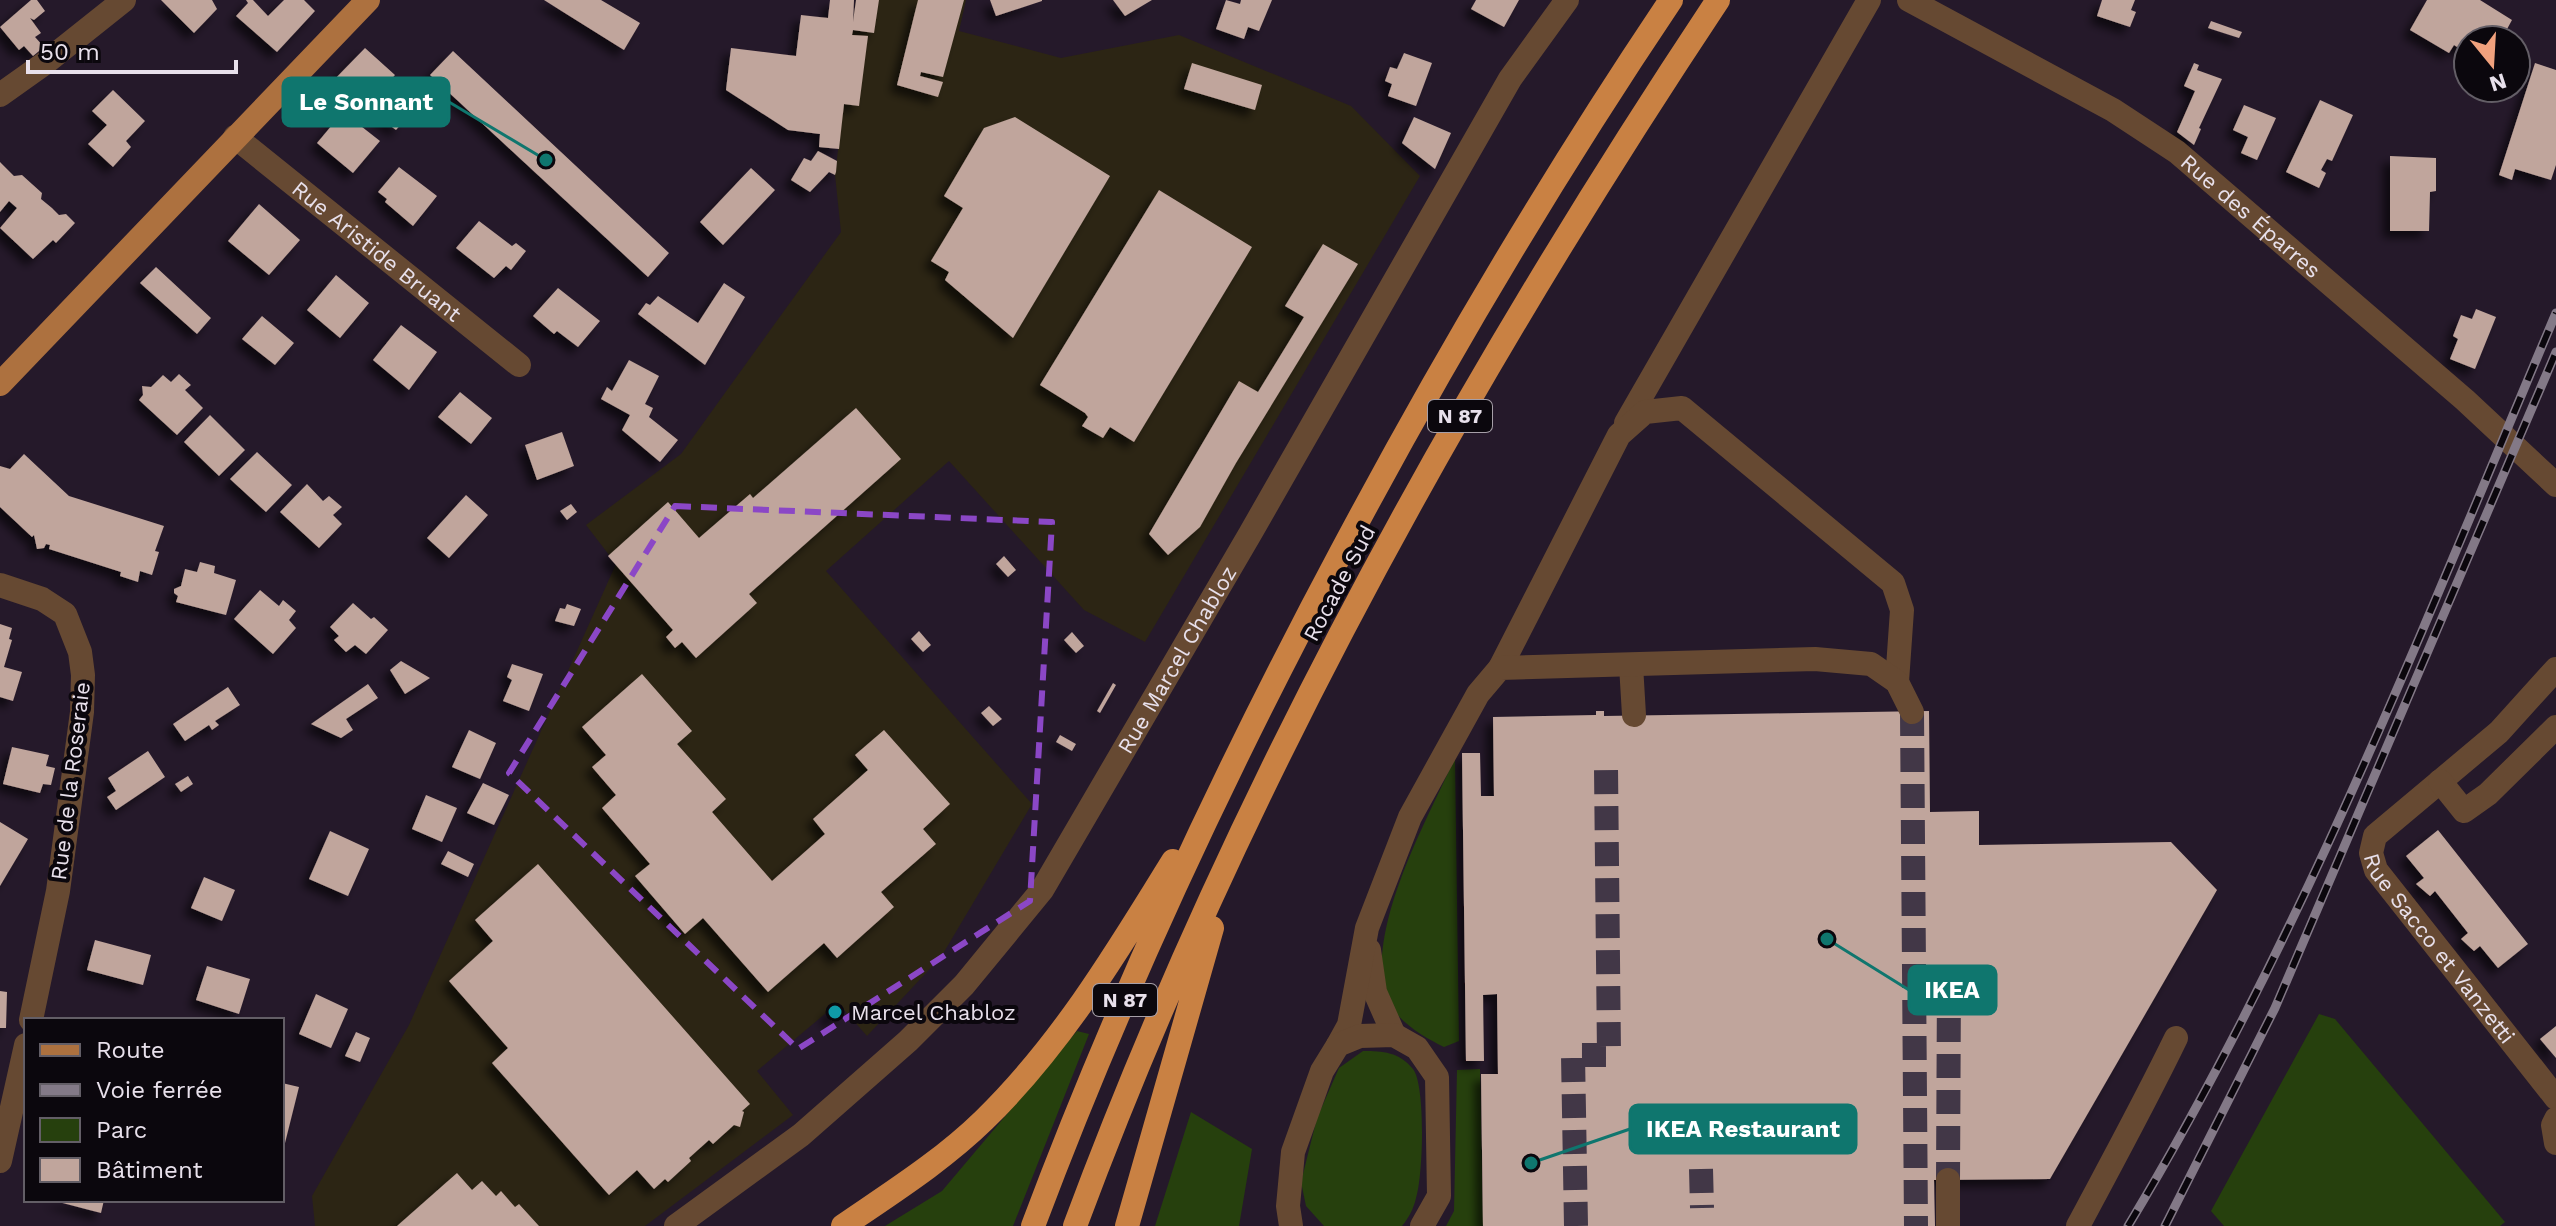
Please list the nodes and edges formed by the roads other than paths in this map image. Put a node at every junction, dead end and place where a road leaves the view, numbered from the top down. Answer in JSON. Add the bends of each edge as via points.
{"nodes":[{"id":1,"x":124,"y":0,"type":"edge"},
{"id":2,"x":368,"y":0,"type":"edge"},
{"id":3,"x":1567,"y":0,"type":"edge"},
{"id":4,"x":1671,"y":0,"type":"edge"},
{"id":5,"x":1718,"y":0,"type":"edge"},
{"id":6,"x":1869,"y":0,"type":"edge"},
{"id":7,"x":1909,"y":0,"type":"edge"},
{"id":8,"x":0,"y":95,"type":"edge"},
{"id":9,"x":235,"y":137,"type":"junction"},
{"id":10,"x":519,"y":365,"type":"dead end"},
{"id":11,"x":0,"y":384,"type":"edge"},
{"id":12,"x":1619,"y":435,"type":"junction"},
{"id":13,"x":2556,"y":485,"type":"edge"},
{"id":14,"x":0,"y":585,"type":"edge"},
{"id":15,"x":1631,"y":665,"type":"junction"},
{"id":16,"x":1500,"y":668,"type":"junction"},
{"id":17,"x":2556,"y":669,"type":"edge"},
{"id":18,"x":1897,"y":682,"type":"junction"},
{"id":19,"x":1912,"y":712,"type":"tunnel mouth"},
{"id":20,"x":1634,"y":715,"type":"dead end"},
{"id":21,"x":2556,"y":727,"type":"edge"},
{"id":22,"x":1226,"y":778,"type":"junction"},
{"id":23,"x":2440,"y":781,"type":"junction"},
{"id":24,"x":1234,"y":851,"type":"junction"},
{"id":25,"x":1367,"y":928,"type":"junction"},
{"id":26,"x":31,"y":1018,"type":"edge"},
{"id":27,"x":1394,"y":1035,"type":"junction"},
{"id":28,"x":2176,"y":1038,"type":"dead end"},
{"id":29,"x":1338,"y":1045,"type":"junction"},
{"id":30,"x":24,"y":1054,"type":"edge"},
{"id":31,"x":2556,"y":1098,"type":"edge"},
{"id":32,"x":2556,"y":1119,"type":"edge"},
{"id":33,"x":2556,"y":1143,"type":"edge"},
{"id":34,"x":0,"y":1161,"type":"edge"},
{"id":35,"x":1948,"y":1180,"type":"tunnel mouth"},
{"id":36,"x":676,"y":1226,"type":"edge"},
{"id":37,"x":843,"y":1226,"type":"edge"},
{"id":38,"x":1033,"y":1226,"type":"edge"},
{"id":39,"x":1075,"y":1226,"type":"edge"},
{"id":40,"x":1127,"y":1226,"type":"edge"},
{"id":41,"x":1291,"y":1226,"type":"edge"},
{"id":42,"x":1422,"y":1226,"type":"edge"},
{"id":43,"x":1948,"y":1226,"type":"edge"},
{"id":44,"x":2078,"y":1226,"type":"edge"}],
"edges":[{"from":1,"to":8,"type":"street"},
{"from":2,"to":9,"type":"main road"},
{"from":3,"to":36,"type":"street","name":"Rue Marcel Chabloz","via":[[1510,79],[1042,890],[964,985],[908,1041],[801,1135]]},
{"from":4,"to":22,"type":"highway","name":"Rocade Sud","number":"N 87","via":[[1436,377]]},
{"from":5,"to":24,"type":"highway","name":"Rocade Sud","number":"N 87","via":[[1565,237],[1408,508]]},
{"from":6,"to":12,"type":"street"},
{"from":7,"to":13,"type":"street","name":"Rue des Éparres","via":[[2113,110],[2177,152]]},
{"from":9,"to":10,"type":"street","name":"Rue Aristide Bruant"},
{"from":9,"to":11,"type":"main road"},
{"from":12,"to":16,"type":"street"},
{"from":12,"to":18,"type":"street","via":[[1645,412],[1682,408],[1893,583],[1902,610]]},
{"from":14,"to":26,"type":"street","name":"Rue de la Roseraie","via":[[42,599],[65,614],[83,675],[58,891]]},
{"from":15,"to":16,"type":"street"},
{"from":15,"to":18,"type":"street","via":[[1815,659],[1871,664]]},
{"from":15,"to":20,"type":"street"},
{"from":16,"to":25,"type":"street","via":[[1478,694],[1410,817]]},
{"from":17,"to":23,"type":"street","name":"Rue Sacco et Vanzetti","via":[[2499,732]]},
{"from":18,"to":19,"type":"street"},
{"from":21,"to":23,"type":"street","via":[[2464,811]]},
{"from":22,"to":37,"type":"highway","via":[[1106,969],[1041,1058],[983,1121]]},
{"from":22,"to":38,"type":"highway","name":"Rocade Sud","number":"N 87","via":[[1137,970]]},
{"from":23,"to":31,"type":"street","name":"Rue Sacco et Vanzetti","via":[[2375,836],[2371,853],[2376,870]]},
{"from":24,"to":39,"type":"highway","name":"Rocade Sud","number":"N 87"},
{"from":24,"to":40,"type":"highway"},
{"from":25,"to":27,"type":"street","via":[[1375,992]]},
{"from":25,"to":29,"type":"street","via":[[1349,1025]]},
{"from":27,"to":29,"type":"street","via":[[1360,1036]]},
{"from":27,"to":42,"type":"street","via":[[1417,1048],[1437,1077],[1439,1196]]},
{"from":28,"to":44,"type":"street"},
{"from":29,"to":41,"type":"street","via":[[1322,1071],[1293,1152]]},
{"from":30,"to":34,"type":"street"},
{"from":32,"to":33,"type":"street"},
{"from":35,"to":43,"type":"street"}]}
